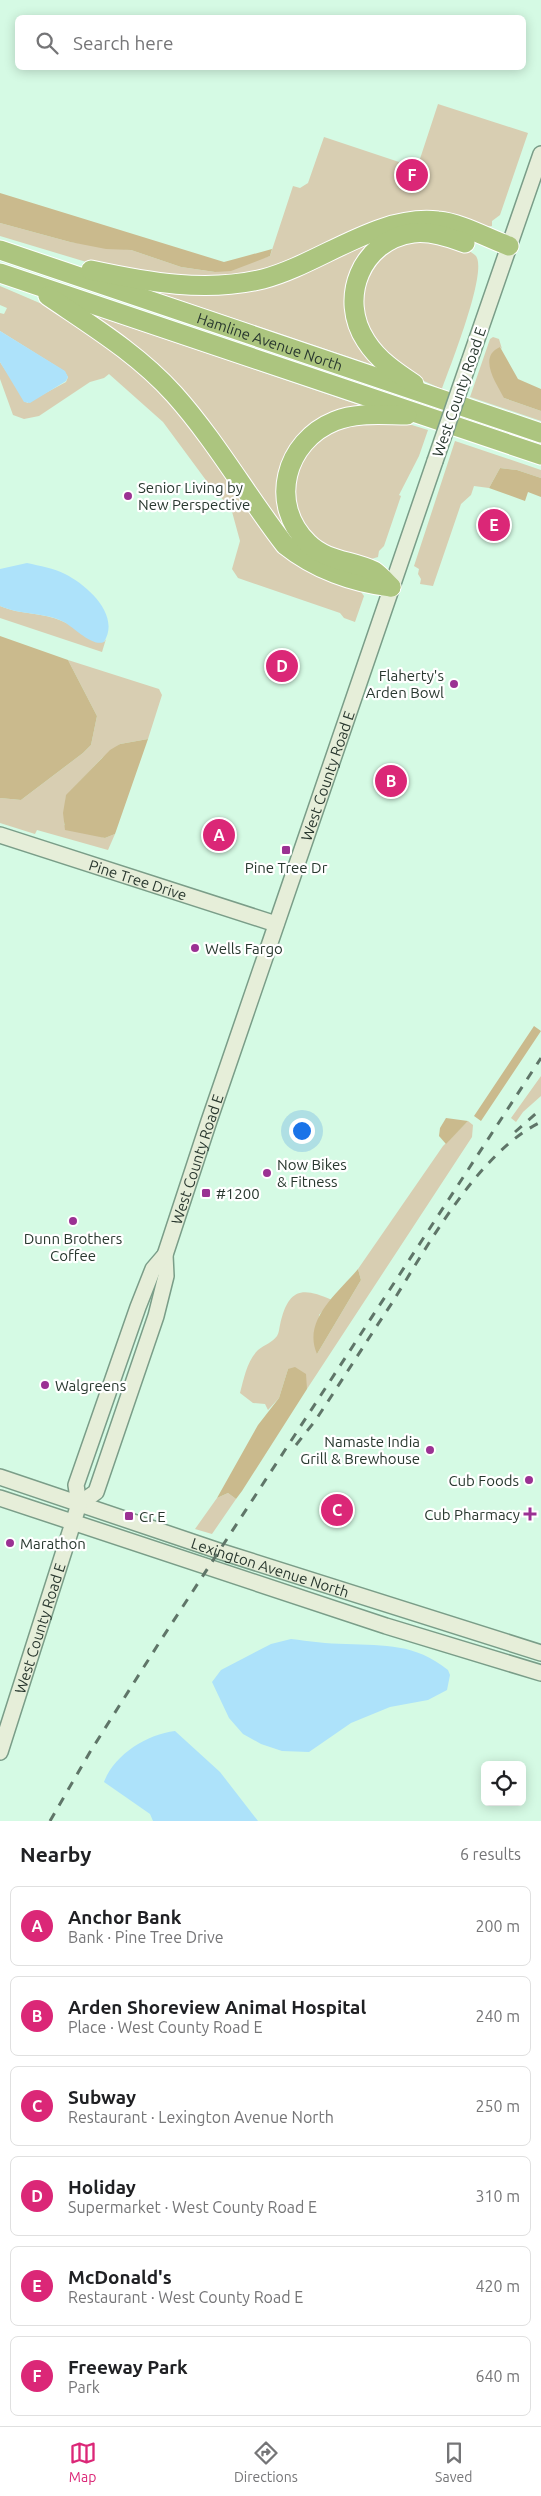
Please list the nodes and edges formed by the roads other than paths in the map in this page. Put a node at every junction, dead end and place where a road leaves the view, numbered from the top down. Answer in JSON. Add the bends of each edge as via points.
{"nodes":[{"id":1,"x":541,"y":154,"type":"edge"},
{"id":2,"x":507,"y":251,"type":"junction"},
{"id":3,"x":7,"y":252,"type":"edge"},
{"id":4,"x":0,"y":273,"type":"edge"},
{"id":5,"x":30,"y":283,"type":"junction"},
{"id":6,"x":436,"y":398,"type":"junction"},
{"id":7,"x":421,"y":415,"type":"junction"},
{"id":8,"x":541,"y":433,"type":"edge"},
{"id":9,"x":541,"y":455,"type":"edge"},
{"id":10,"x":391,"y":587,"type":"junction"},
{"id":11,"x":0,"y":835,"type":"edge"},
{"id":12,"x":276,"y":924,"type":"junction"},
{"id":13,"x":165,"y":1255,"type":"junction"},
{"id":14,"x":0,"y":1477,"type":"edge"},
{"id":15,"x":0,"y":1498,"type":"edge"},
{"id":16,"x":80,"y":1504,"type":"junction"},
{"id":17,"x":73,"y":1522,"type":"junction"},
{"id":18,"x":541,"y":1653,"type":"edge"},
{"id":19,"x":541,"y":1673,"type":"edge"},
{"id":20,"x":0,"y":1752,"type":"edge"}],
"edges":[{"from":1,"to":2,"type":"street","name":"West County Road E"},
{"from":2,"to":3,"type":"highway","via":[[440,221],[410,220],[381,229],[283,273],[242,283],[206,285],[139,280]]},
{"from":2,"to":6,"type":"highway","via":[[443,235],[413,233],[394,238],[377,248],[361,268],[354,301],[355,315],[365,341],[395,372]]},
{"from":2,"to":10,"type":"street","name":"West County Road E","bridge":true},
{"from":3,"to":6,"type":"highway","name":"Hamline Avenue North"},
{"from":4,"to":5,"type":"highway","name":"Hamline Avenue North"},
{"from":5,"to":7,"type":"highway","name":"Hamline Avenue North"},
{"from":5,"to":10,"type":"highway","via":[[110,338],[173,393],[200,424],[285,545],[299,556],[329,570],[370,585]]},
{"from":6,"to":8,"type":"highway","name":"Hamline Avenue North"},
{"from":7,"to":9,"type":"highway","name":"Hamline Avenue North"},
{"from":7,"to":10,"type":"highway","via":[[364,415],[330,423],[302,444],[286,474],[288,511],[308,543],[330,558],[375,572]]},
{"from":10,"to":12,"type":"street","name":"West County Road E"},
{"from":11,"to":12,"type":"street","name":"Pine Tree Drive"},
{"from":12,"to":13,"type":"street","name":"West County Road E"},
{"from":13,"to":16,"type":"street","name":"West County Road E","via":[[153,1270],[138,1307],[79,1476],[76,1485]]},
{"from":13,"to":16,"type":"street","name":"West County Road E","via":[[166,1276],[158,1308],[96,1492]]},
{"from":14,"to":16,"type":"street","name":"Lexington Avenue North"},
{"from":15,"to":17,"type":"street","name":"Lexington Avenue North"},
{"from":16,"to":17,"type":"street","name":"West County Road E"},
{"from":16,"to":18,"type":"street","name":"Lexington Avenue North"},
{"from":17,"to":19,"type":"street","name":"Lexington Avenue North","via":[[386,1626]]},
{"from":17,"to":20,"type":"street","name":"West County Road E"}]}
